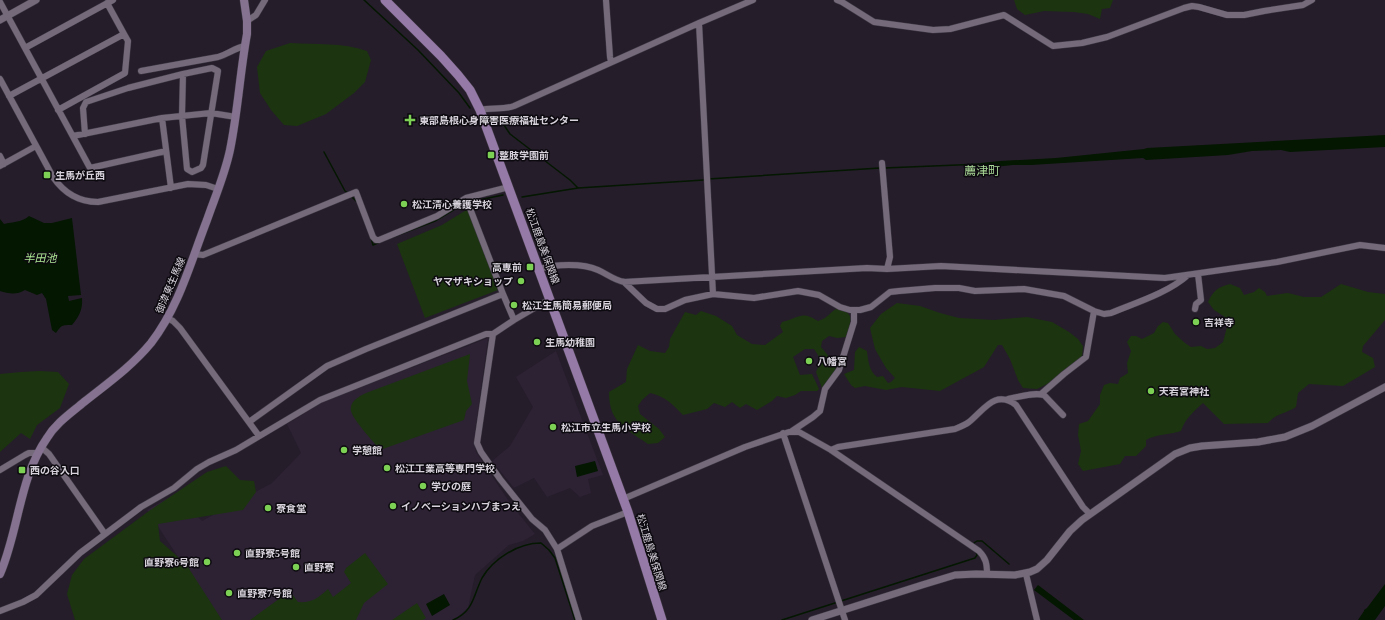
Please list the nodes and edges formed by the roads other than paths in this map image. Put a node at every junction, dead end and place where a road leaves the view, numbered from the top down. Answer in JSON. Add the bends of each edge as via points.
{"nodes":[{"id":1,"x":36,"y":0,"type":"edge"},
{"id":2,"x":244,"y":0,"type":"edge"},
{"id":3,"x":265,"y":0,"type":"edge"},
{"id":4,"x":385,"y":0,"type":"edge"},
{"id":5,"x":606,"y":0,"type":"edge"},
{"id":6,"x":752,"y":0,"type":"edge"},
{"id":7,"x":837,"y":0,"type":"edge"},
{"id":8,"x":1312,"y":0,"type":"edge"},
{"id":9,"x":110,"y":1,"type":"edge"},
{"id":10,"x":0,"y":2,"type":"edge"},
{"id":11,"x":7,"y":16,"type":"junction"},
{"id":12,"x":0,"y":20,"type":"edge"},
{"id":13,"x":247,"y":21,"type":"junction"},
{"id":14,"x":699,"y":23,"type":"junction"},
{"id":15,"x":124,"y":34,"type":"junction"},
{"id":16,"x":245,"y":46,"type":"junction"},
{"id":17,"x":25,"y":48,"type":"junction"},
{"id":18,"x":611,"y":62,"type":"junction"},
{"id":19,"x":142,"y":71,"type":"dead end"},
{"id":20,"x":183,"y":74,"type":"junction"},
{"id":21,"x":0,"y":79,"type":"edge"},
{"id":22,"x":41,"y":79,"type":"junction"},
{"id":23,"x":9,"y":96,"type":"junction"},
{"id":24,"x":58,"y":110,"type":"junction"},
{"id":25,"x":480,"y":110,"type":"junction"},
{"id":26,"x":211,"y":113,"type":"junction"},
{"id":27,"x":182,"y":116,"type":"junction"},
{"id":28,"x":236,"y":117,"type":"junction"},
{"id":29,"x":162,"y":118,"type":"junction"},
{"id":30,"x":85,"y":134,"type":"junction"},
{"id":31,"x":73,"y":136,"type":"junction"},
{"id":32,"x":36,"y":146,"type":"junction"},
{"id":33,"x":166,"y":152,"type":"junction"},
{"id":34,"x":0,"y":156,"type":"edge"},
{"id":35,"x":882,"y":164,"type":"dead end"},
{"id":36,"x":2,"y":165,"type":"edge"},
{"id":37,"x":510,"y":187,"type":"junction"},
{"id":38,"x":171,"y":188,"type":"junction"},
{"id":39,"x":218,"y":189,"type":"junction"},
{"id":40,"x":467,"y":201,"type":"junction"},
{"id":41,"x":1385,"y":248,"type":"edge"},
{"id":42,"x":194,"y":254,"type":"junction"},
{"id":43,"x":539,"y":269,"type":"junction"},
{"id":44,"x":887,"y":269,"type":"junction"},
{"id":45,"x":1198,"y":274,"type":"junction"},
{"id":46,"x":1188,"y":275,"type":"junction"},
{"id":47,"x":712,"y":277,"type":"junction"},
{"id":48,"x":624,"y":282,"type":"junction"},
{"id":49,"x":503,"y":294,"type":"junction"},
{"id":50,"x":713,"y":294,"type":"junction"},
{"id":51,"x":550,"y":299,"type":"junction"},
{"id":52,"x":1195,"y":308,"type":"dead end"},
{"id":53,"x":854,"y":310,"type":"junction"},
{"id":54,"x":1094,"y":312,"type":"junction"},
{"id":55,"x":167,"y":318,"type":"junction"},
{"id":56,"x":514,"y":320,"type":"junction"},
{"id":57,"x":493,"y":334,"type":"junction"},
{"id":58,"x":1385,"y":387,"type":"edge"},
{"id":59,"x":1041,"y":394,"type":"junction"},
{"id":60,"x":1007,"y":399,"type":"junction"},
{"id":61,"x":1063,"y":415,"type":"dead end"},
{"id":62,"x":248,"y":422,"type":"junction"},
{"id":63,"x":792,"y":432,"type":"junction"},
{"id":64,"x":783,"y":433,"type":"junction"},
{"id":65,"x":259,"y":436,"type":"junction"},
{"id":66,"x":40,"y":450,"type":"junction"},
{"id":67,"x":831,"y":450,"type":"junction"},
{"id":68,"x":0,"y":470,"type":"edge"},
{"id":69,"x":624,"y":499,"type":"junction"},
{"id":70,"x":628,"y":512,"type":"junction"},
{"id":71,"x":1090,"y":514,"type":"junction"},
{"id":72,"x":105,"y":534,"type":"junction"},
{"id":73,"x":557,"y":549,"type":"junction"},
{"id":74,"x":0,"y":574,"type":"edge"},
{"id":75,"x":987,"y":574,"type":"junction"},
{"id":76,"x":1026,"y":574,"type":"junction"},
{"id":77,"x":0,"y":611,"type":"edge"},
{"id":78,"x":842,"y":611,"type":"junction"},
{"id":79,"x":579,"y":620,"type":"edge"},
{"id":80,"x":662,"y":620,"type":"edge"},
{"id":81,"x":812,"y":620,"type":"edge"},
{"id":82,"x":845,"y":620,"type":"edge"},
{"id":83,"x":1037,"y":620,"type":"edge"}],
"edges":[{"from":1,"to":11,"type":"street"},
{"from":2,"to":13,"type":"main road","name":"御津東生馬線"},
{"from":3,"to":13,"type":"street","via":[[256,15]]},
{"from":4,"to":25,"type":"main road","name":"松江鹿島美保関線","via":[[458,75],[470,90]]},
{"from":5,"to":18,"type":"street"},
{"from":6,"to":14,"type":"street"},
{"from":7,"to":8,"type":"street","via":[[874,22],[933,30],[950,29],[1004,15],[1053,46],[1094,41],[1192,6],[1227,15],[1244,15],[1302,5]]},
{"from":9,"to":15,"type":"street"},
{"from":9,"to":17,"type":"street"},
{"from":10,"to":11,"type":"street"},
{"from":11,"to":12,"type":"street"},
{"from":11,"to":17,"type":"street"},
{"from":13,"to":16,"type":"main road","name":"御津東生馬線"},
{"from":14,"to":18,"type":"street"},
{"from":14,"to":47,"type":"street"},
{"from":15,"to":22,"type":"street"},
{"from":15,"to":24,"type":"street","via":[[128,41],[125,73]]},
{"from":16,"to":19,"type":"street","via":[[218,57]]},
{"from":16,"to":28,"type":"main road","name":"御津東生馬線"},
{"from":17,"to":22,"type":"street"},
{"from":18,"to":25,"type":"street","via":[[506,109]]},
{"from":20,"to":26,"type":"street","via":[[212,68],[218,71]]},
{"from":20,"to":27,"type":"street"},
{"from":20,"to":30,"type":"street","via":[[86,102],[82,108]]},
{"from":21,"to":23,"type":"street"},
{"from":22,"to":23,"type":"street"},
{"from":22,"to":24,"type":"street"},
{"from":23,"to":32,"type":"street"},
{"from":24,"to":31,"type":"street"},
{"from":25,"to":37,"type":"main road","name":"松江鹿島美保関線"},
{"from":26,"to":27,"type":"street"},
{"from":26,"to":27,"type":"street","via":[[203,165],[192,172],[187,169]]},
{"from":26,"to":28,"type":"street"},
{"from":27,"to":29,"type":"street"},
{"from":28,"to":39,"type":"main road","name":"御津東生馬線","via":[[230,151]]},
{"from":29,"to":30,"type":"street"},
{"from":29,"to":33,"type":"street"},
{"from":30,"to":31,"type":"street"},
{"from":31,"to":33,"type":"street","via":[[90,168]]},
{"from":32,"to":36,"type":"street"},
{"from":32,"to":38,"type":"street","via":[[58,185],[79,199],[98,202]]},
{"from":33,"to":38,"type":"street"},
{"from":34,"to":36,"type":"street"},
{"from":35,"to":44,"type":"street","via":[[890,257]]},
{"from":37,"to":40,"type":"street"},
{"from":37,"to":43,"type":"main road","name":"松江鹿島美保関線"},
{"from":38,"to":39,"type":"street","via":[[188,184]]},
{"from":39,"to":42,"type":"main road","name":"御津東生馬線"},
{"from":40,"to":42,"type":"street","via":[[376,240],[356,192],[203,255]]},
{"from":40,"to":49,"type":"street"},
{"from":41,"to":45,"type":"street","via":[[1360,246]]},
{"from":42,"to":55,"type":"main road","name":"御津東生馬線"},
{"from":43,"to":48,"type":"street","via":[[588,267]]},
{"from":43,"to":51,"type":"main road","name":"松江鹿島美保関線"},
{"from":44,"to":46,"type":"street","via":[[941,266],[1165,278]]},
{"from":44,"to":47,"type":"street"},
{"from":45,"to":46,"type":"street"},
{"from":45,"to":52,"type":"street","via":[[1201,300]]},
{"from":46,"to":54,"type":"street","via":[[1178,283],[1111,313]]},
{"from":47,"to":48,"type":"street"},
{"from":47,"to":50,"type":"street"},
{"from":48,"to":50,"type":"street","via":[[646,303],[657,309]]},
{"from":49,"to":56,"type":"street"},
{"from":49,"to":62,"type":"street","via":[[327,366]]},
{"from":50,"to":53,"type":"street","via":[[754,298],[798,291],[819,295],[840,307]]},
{"from":51,"to":56,"type":"street"},
{"from":51,"to":69,"type":"main road","name":"松江鹿島美保関線"},
{"from":53,"to":54,"type":"street","via":[[871,307],[890,292],[947,288],[986,291],[1024,289],[1064,296]]},
{"from":53,"to":63,"type":"street","via":[[854,322],[838,370],[825,389],[820,411]]},
{"from":54,"to":59,"type":"street","via":[[1086,357]]},
{"from":55,"to":62,"type":"street","via":[[180,328]]},
{"from":55,"to":66,"type":"main road","name":"御津東生馬線","via":[[139,356],[124,371],[66,416],[47,437]]},
{"from":56,"to":57,"type":"street"},
{"from":57,"to":65,"type":"street","via":[[486,334],[320,400]]},
{"from":57,"to":73,"type":"street","via":[[478,448]]},
{"from":58,"to":71,"type":"street","via":[[1286,437],[1185,450],[1162,462]]},
{"from":59,"to":60,"type":"street"},
{"from":59,"to":61,"type":"street"},
{"from":60,"to":67,"type":"street","via":[[991,402],[970,421],[955,429]]},
{"from":60,"to":71,"type":"street","via":[[1016,405]]},
{"from":62,"to":65,"type":"street"},
{"from":63,"to":64,"type":"street"},
{"from":63,"to":67,"type":"street","via":[[799,432]]},
{"from":64,"to":69,"type":"street"},
{"from":64,"to":78,"type":"street"},
{"from":65,"to":72,"type":"street","via":[[197,469],[174,488],[141,507]]},
{"from":66,"to":68,"type":"street","via":[[29,453]]},
{"from":66,"to":72,"type":"street","via":[[49,454]]},
{"from":66,"to":74,"type":"main road","name":"御津東生馬線","via":[[29,472]]},
{"from":67,"to":75,"type":"street","via":[[980,551],[985,557]]},
{"from":69,"to":70,"type":"main road","name":"松江鹿島美保関線"},
{"from":70,"to":73,"type":"street","via":[[592,526]]},
{"from":70,"to":80,"type":"main road","name":"松江鹿島美保関線"},
{"from":71,"to":76,"type":"street","via":[[1070,531],[1047,560]]},
{"from":72,"to":77,"type":"street","via":[[80,553],[36,595]]},
{"from":73,"to":79,"type":"street"},
{"from":75,"to":76,"type":"street"},
{"from":75,"to":78,"type":"street","via":[[955,575]]},
{"from":76,"to":83,"type":"street"},
{"from":78,"to":81,"type":"street"},
{"from":78,"to":82,"type":"street"}]}
